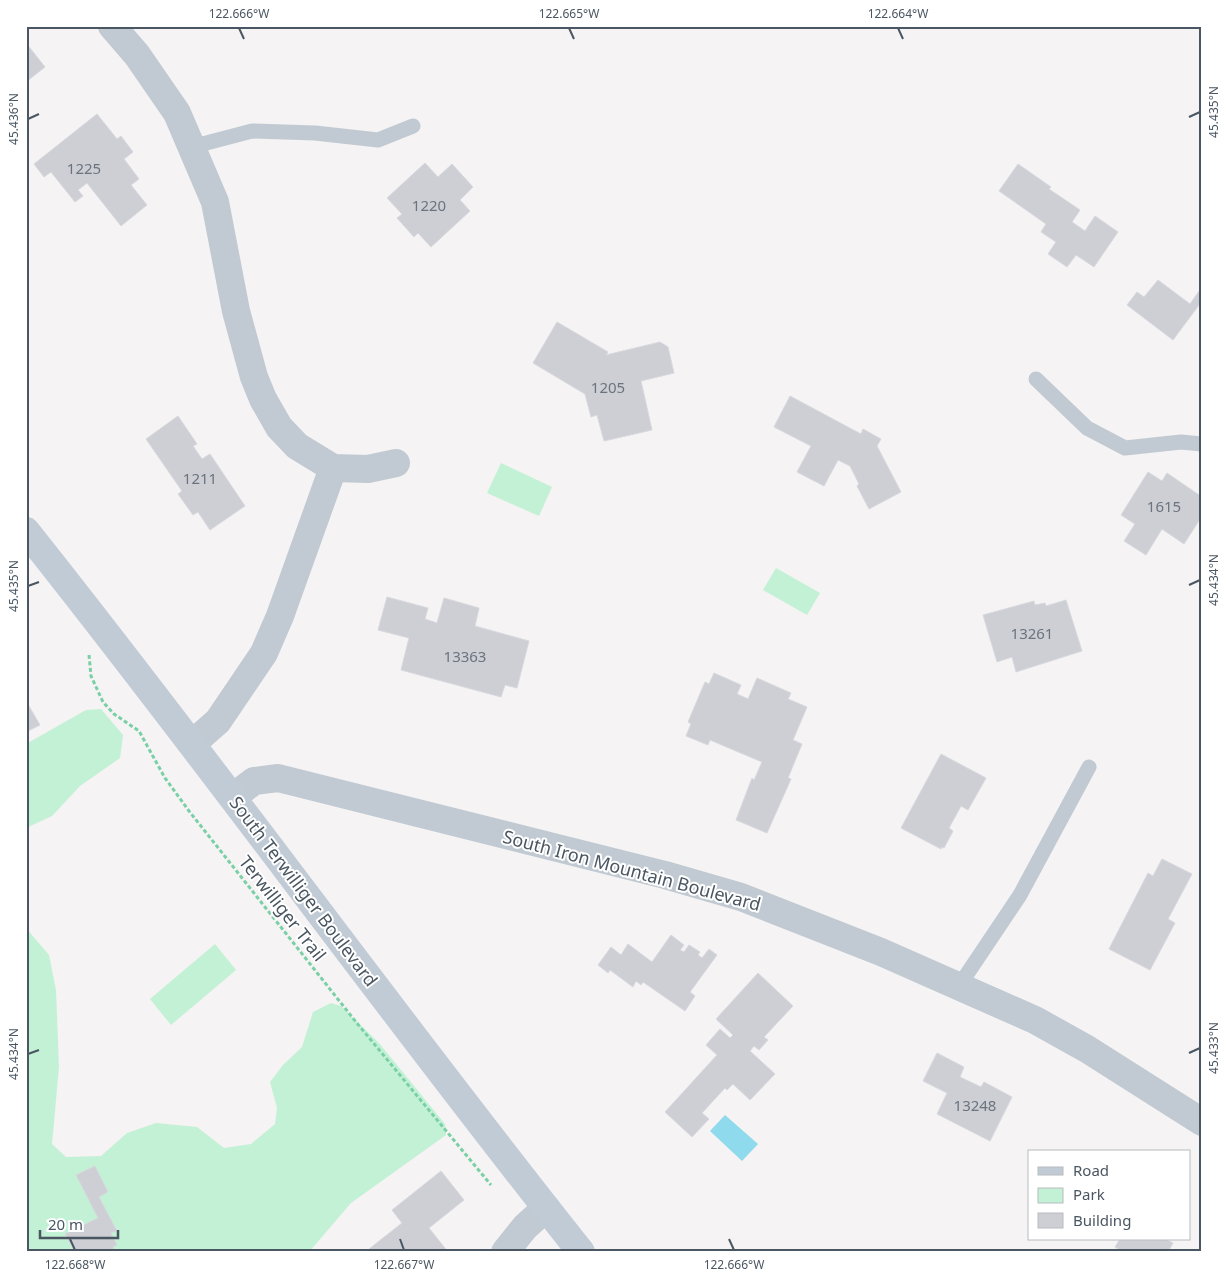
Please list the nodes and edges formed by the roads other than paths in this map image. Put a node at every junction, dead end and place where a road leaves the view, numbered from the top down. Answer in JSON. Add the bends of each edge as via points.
{"nodes":[{"id":1,"x":112,"y":26,"type":"edge"},
{"id":2,"x":413,"y":126,"type":"dead end"},
{"id":3,"x":191,"y":146,"type":"junction"},
{"id":4,"x":1036,"y":379,"type":"dead end"},
{"id":5,"x":1202,"y":444,"type":"edge"},
{"id":6,"x":396,"y":463,"type":"dead end"},
{"id":7,"x":333,"y":468,"type":"junction"},
{"id":8,"x":26,"y":531,"type":"edge"},
{"id":9,"x":192,"y":744,"type":"junction"},
{"id":10,"x":1089,"y":768,"type":"dead end"},
{"id":11,"x":233,"y":797,"type":"junction"},
{"id":12,"x":958,"y":986,"type":"junction"},
{"id":13,"x":1202,"y":1122,"type":"edge"},
{"id":14,"x":546,"y":1208,"type":"junction"},
{"id":15,"x":505,"y":1252,"type":"edge"},
{"id":16,"x":581,"y":1252,"type":"edge"}],
"edges":[{"from":1,"to":3,"type":"street","via":[[137,55],[176,113]]},
{"from":2,"to":3,"type":"lane","via":[[378,140],[315,133],[252,132]]},
{"from":3,"to":7,"type":"street","via":[[215,202],[236,311],[263,399],[288,438]]},
{"from":4,"to":5,"type":"lane","via":[[1087,428],[1125,448],[1182,442]]},
{"from":6,"to":7,"type":"street","via":[[368,469]]},
{"from":7,"to":9,"type":"street","via":[[264,653],[218,721]]},
{"from":8,"to":9,"type":"main road","name":"South Terwilliger Boulevard"},
{"from":9,"to":11,"type":"main road","name":"South Terwilliger Boulevard"},
{"from":10,"to":12,"type":"lane","via":[[1020,895]]},
{"from":11,"to":12,"type":"street","name":"South Iron Mountain Boulevard","via":[[254,781],[278,778],[594,857],[741,898],[838,934]]},
{"from":11,"to":14,"type":"main road","name":"South Terwilliger Boulevard"},
{"from":12,"to":13,"type":"street","name":"South Iron Mountain Boulevard","via":[[1062,1035]]},
{"from":14,"to":15,"type":"street"},
{"from":14,"to":16,"type":"main road","name":"South Terwilliger Boulevard"}]}
